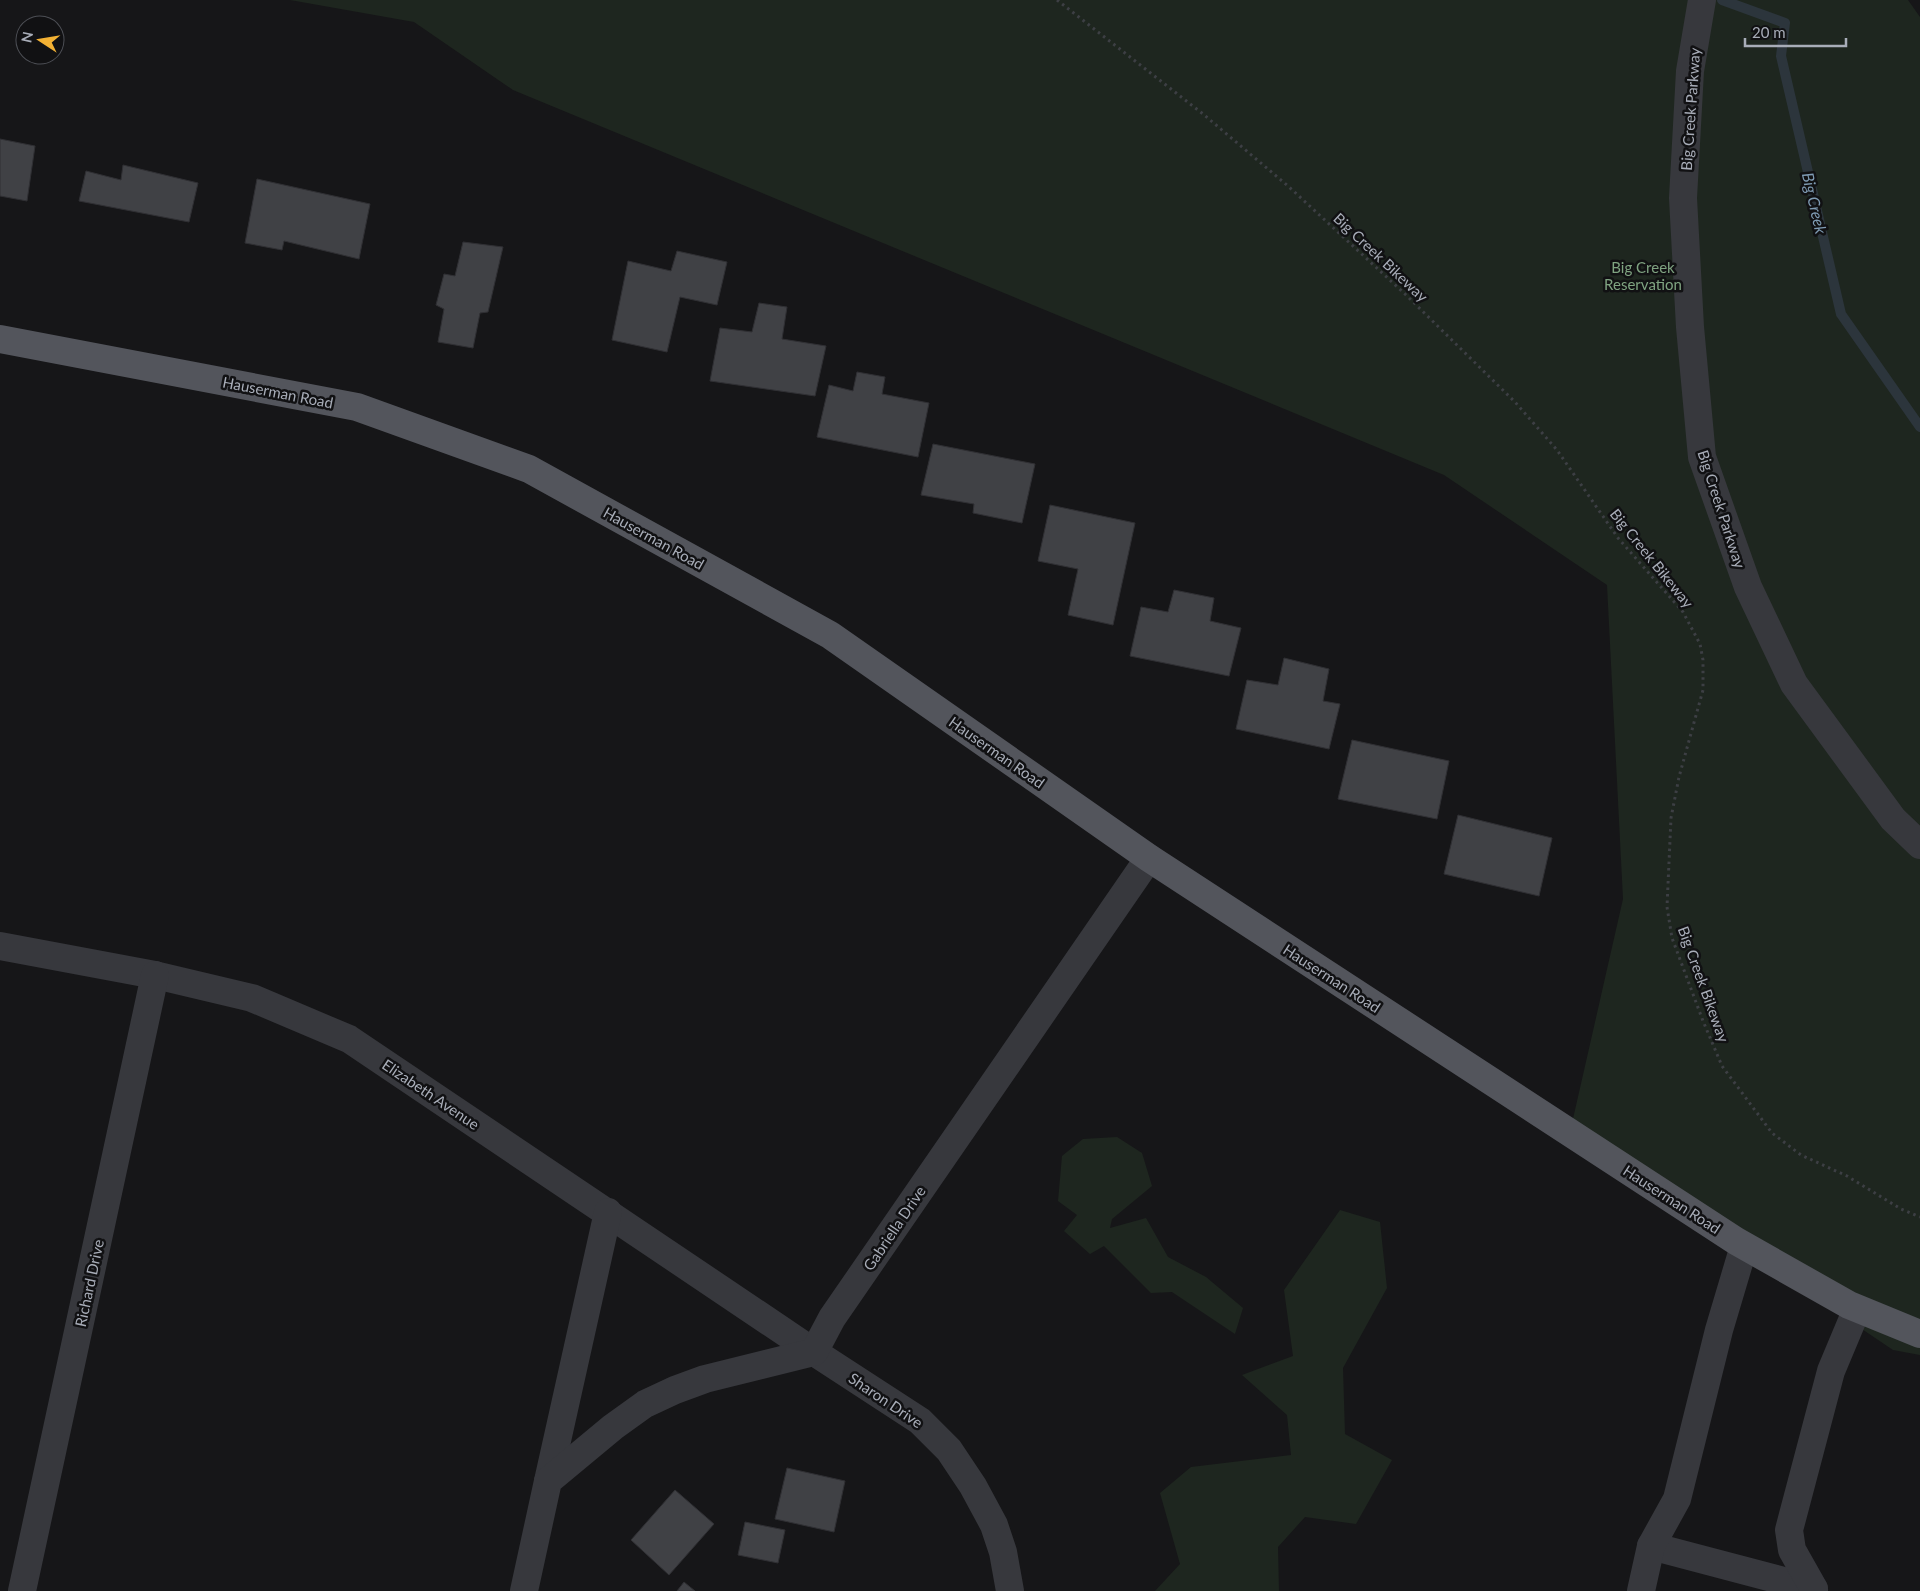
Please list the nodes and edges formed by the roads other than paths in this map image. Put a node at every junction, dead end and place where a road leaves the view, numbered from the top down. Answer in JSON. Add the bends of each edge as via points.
{"nodes":[{"id":1,"x":1702,"y":0,"type":"edge"},
{"id":2,"x":0,"y":339,"type":"edge"},
{"id":3,"x":1920,"y":845,"type":"edge"},
{"id":4,"x":1148,"y":858,"type":"junction"},
{"id":5,"x":0,"y":946,"type":"edge"},
{"id":6,"x":155,"y":975,"type":"junction"},
{"id":7,"x":608,"y":1212,"type":"junction"},
{"id":8,"x":1744,"y":1246,"type":"junction"},
{"id":9,"x":1857,"y":1309,"type":"junction"},
{"id":10,"x":1920,"y":1334,"type":"edge"},
{"id":11,"x":814,"y":1352,"type":"junction"},
{"id":12,"x":548,"y":1481,"type":"junction"},
{"id":13,"x":1651,"y":1546,"type":"junction"},
{"id":14,"x":1814,"y":1590,"type":"edge"},
{"id":15,"x":22,"y":1591,"type":"edge"},
{"id":16,"x":524,"y":1591,"type":"edge"},
{"id":17,"x":1010,"y":1591,"type":"edge"},
{"id":18,"x":1641,"y":1591,"type":"edge"}],
"edges":[{"from":1,"to":3,"type":"street","name":"Big Creek Parkway","via":[[1690,71],[1684,198],[1690,326],[1702,457],[1748,587],[1794,684],[1892,818]]},
{"from":2,"to":4,"type":"main road","name":"Hauserman Road","via":[[357,407],[529,469],[830,634]]},
{"from":4,"to":8,"type":"main road","name":"Hauserman Road"},
{"from":4,"to":11,"type":"street","name":"Gabriella Drive","via":[[832,1318]]},
{"from":5,"to":6,"type":"street","name":"Elizabeth Avenue"},
{"from":6,"to":7,"type":"street","name":"Elizabeth Avenue","via":[[252,998],[348,1039]]},
{"from":6,"to":15,"type":"street","name":"Richard Drive"},
{"from":7,"to":11,"type":"street","name":"Elizabeth Avenue"},
{"from":7,"to":12,"type":"street"},
{"from":8,"to":9,"type":"main road","name":"Hauserman Road"},
{"from":8,"to":13,"type":"street","via":[[1719,1330],[1677,1499]]},
{"from":9,"to":10,"type":"main road","name":"Hauserman Road"},
{"from":9,"to":14,"type":"street","via":[[1830,1371],[1789,1530],[1792,1550]]},
{"from":11,"to":12,"type":"street","via":[[704,1379],[645,1404]]},
{"from":11,"to":17,"type":"street","name":"Sharon Drive","via":[[920,1421],[949,1450],[994,1524]]},
{"from":12,"to":16,"type":"street"},
{"from":13,"to":14,"type":"street"},
{"from":13,"to":18,"type":"street"}]}
